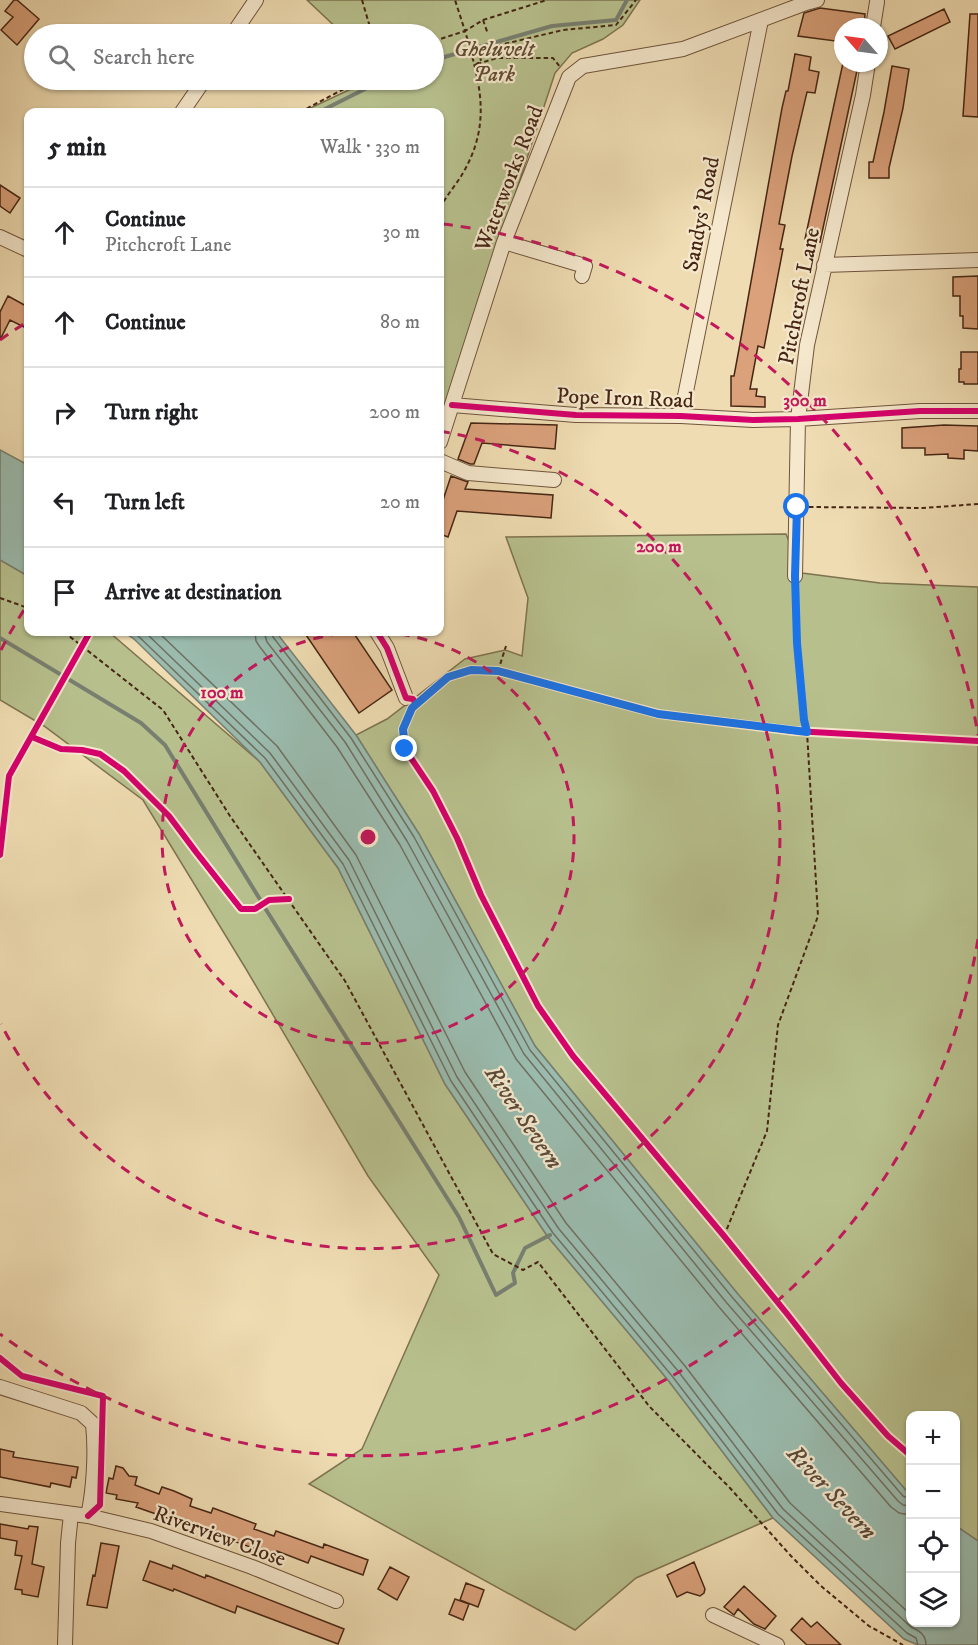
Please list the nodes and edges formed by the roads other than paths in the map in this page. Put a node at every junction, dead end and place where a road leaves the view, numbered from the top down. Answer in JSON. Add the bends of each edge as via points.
{"nodes":[{"id":1,"x":256,"y":0,"type":"edge"},
{"id":2,"x":817,"y":0,"type":"edge"},
{"id":3,"x":876,"y":1,"type":"edge"},
{"id":4,"x":874,"y":18,"type":"edge"},
{"id":5,"x":761,"y":20,"type":"junction"},
{"id":6,"x":239,"y":24,"type":"edge"},
{"id":7,"x":867,"y":72,"type":"edge"},
{"id":8,"x":197,"y":90,"type":"edge"},
{"id":9,"x":186,"y":108,"type":"edge"},
{"id":10,"x":0,"y":237,"type":"edge"},
{"id":11,"x":504,"y":242,"type":"junction"},
{"id":12,"x":24,"y":248,"type":"edge"},
{"id":13,"x":978,"y":260,"type":"edge"},
{"id":14,"x":824,"y":265,"type":"junction"},
{"id":15,"x":582,"y":276,"type":"dead end"},
{"id":16,"x":452,"y":405,"type":"junction"},
{"id":17,"x":978,"y":411,"type":"edge"},
{"id":18,"x":681,"y":416,"type":"junction"},
{"id":19,"x":798,"y":419,"type":"junction"},
{"id":20,"x":444,"y":430,"type":"edge"},
{"id":21,"x":444,"y":463,"type":"edge"},
{"id":22,"x":554,"y":480,"type":"dead end"},
{"id":23,"x":795,"y":576,"type":"road end"},
{"id":24,"x":380,"y":636,"type":"edge"},
{"id":25,"x":406,"y":698,"type":"dead end"},
{"id":26,"x":0,"y":1387,"type":"edge"},
{"id":27,"x":0,"y":1504,"type":"edge"},
{"id":28,"x":71,"y":1514,"type":"junction"},
{"id":29,"x":88,"y":1516,"type":"junction"},
{"id":30,"x":336,"y":1601,"type":"dead end"},
{"id":31,"x":713,"y":1615,"type":"dead end"},
{"id":32,"x":65,"y":1645,"type":"edge"},
{"id":33,"x":777,"y":1645,"type":"edge"}],
"edges":[{"from":1,"to":6,"type":"street"},
{"from":2,"to":5,"type":"street"},
{"from":3,"to":4,"type":"street"},
{"from":5,"to":11,"type":"street","name":"Waterworks Road","via":[[682,50],[583,66],[569,77]]},
{"from":5,"to":18,"type":"street","name":"Sandys' Road"},
{"from":7,"to":14,"type":"street","name":"Pitchcroft Lane"},
{"from":8,"to":9,"type":"street"},
{"from":10,"to":12,"type":"street"},
{"from":11,"to":15,"type":"street","via":[[585,266]]},
{"from":11,"to":16,"type":"street","name":"Waterworks Road"},
{"from":13,"to":14,"type":"street"},
{"from":14,"to":19,"type":"street","name":"Pitchcroft Lane","via":[[807,345]]},
{"from":16,"to":18,"type":"street","name":"Pope Iron Road","via":[[576,415]]},
{"from":16,"to":20,"type":"street","name":"Waterworks Road"},
{"from":17,"to":19,"type":"street","name":"Pope Iron Road"},
{"from":18,"to":19,"type":"street","name":"Pope Iron Road"},
{"from":19,"to":23,"type":"street","name":"Pitchcroft Lane"},
{"from":21,"to":22,"type":"street","via":[[468,473]]},
{"from":24,"to":25,"type":"street"},
{"from":26,"to":29,"type":"street","via":[[81,1413],[93,1424]]},
{"from":27,"to":28,"type":"street","name":"Riverview Close"},
{"from":28,"to":29,"type":"street","name":"Riverview Close"},
{"from":28,"to":32,"type":"street"},
{"from":29,"to":30,"type":"street","name":"Riverview Close","via":[[151,1531]]},
{"from":31,"to":33,"type":"street"}]}
